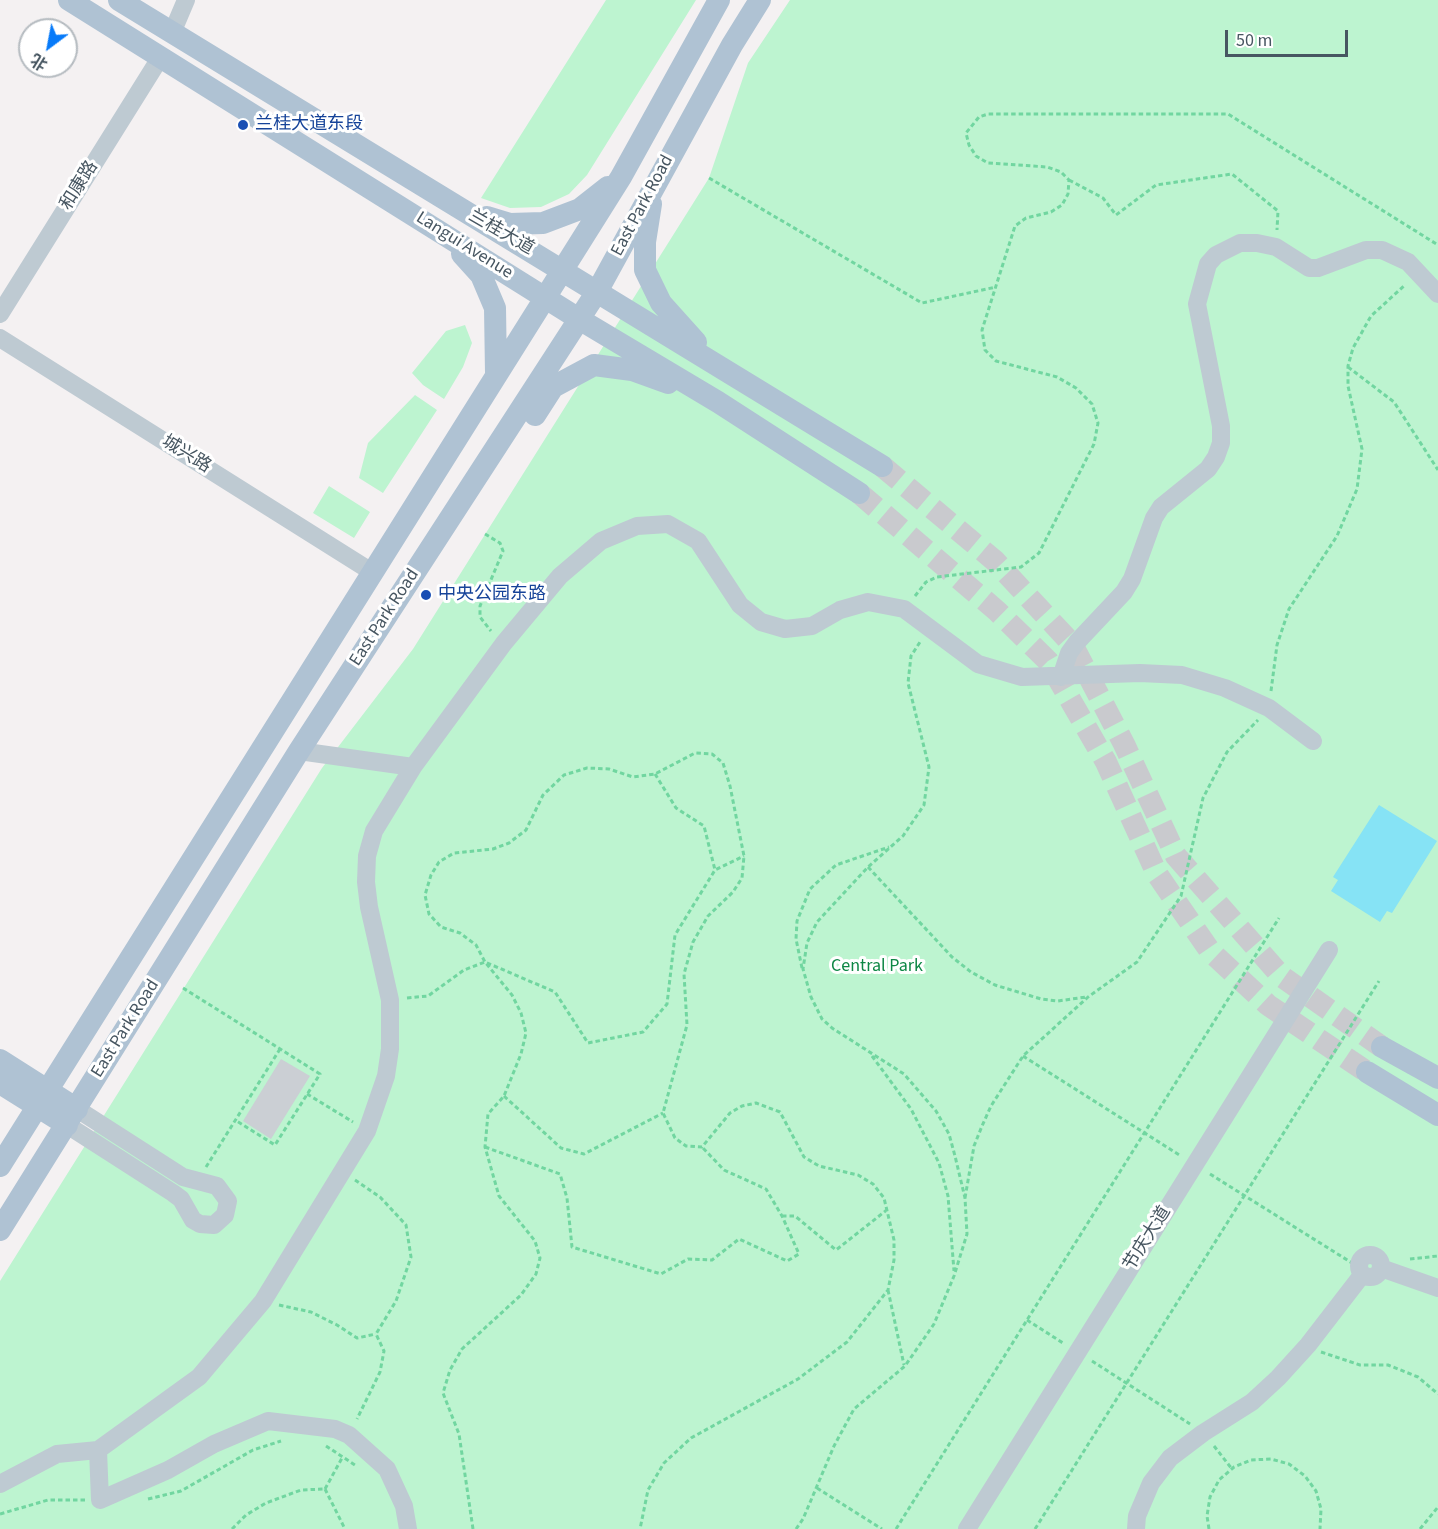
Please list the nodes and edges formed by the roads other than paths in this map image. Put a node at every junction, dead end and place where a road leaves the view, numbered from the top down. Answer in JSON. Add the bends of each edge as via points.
{"nodes":[{"id":1,"x":69,"y":0,"type":"edge"},
{"id":2,"x":119,"y":0,"type":"edge"},
{"id":3,"x":186,"y":0,"type":"edge"},
{"id":4,"x":719,"y":0,"type":"edge"},
{"id":5,"x":760,"y":0,"type":"edge"},
{"id":6,"x":172,"y":33,"type":"junction"},
{"id":7,"x":160,"y":58,"type":"junction"},
{"id":8,"x":621,"y":177,"type":"junction"},
{"id":9,"x":658,"y":177,"type":"junction"},
{"id":10,"x":456,"y":208,"type":"junction"},
{"id":11,"x":438,"y":229,"type":"junction"},
{"id":12,"x":562,"y":268,"type":"junction"},
{"id":13,"x":598,"y":290,"type":"junction"},
{"id":14,"x":1438,"y":294,"type":"edge"},
{"id":15,"x":544,"y":297,"type":"junction"},
{"id":16,"x":0,"y":314,"type":"edge"},
{"id":17,"x":579,"y":319,"type":"junction"},
{"id":18,"x":0,"y":338,"type":"edge"},
{"id":19,"x":711,"y":359,"type":"junction"},
{"id":20,"x":496,"y":375,"type":"junction"},
{"id":21,"x":718,"y":402,"type":"junction"},
{"id":22,"x":882,"y":466,"type":"tunnel mouth"},
{"id":23,"x":859,"y":493,"type":"tunnel mouth"},
{"id":24,"x":457,"y":507,"type":"junction"},
{"id":25,"x":372,"y":572,"type":"junction"},
{"id":26,"x":1061,"y":677,"type":"junction"},
{"id":27,"x":1313,"y":741,"type":"dead end"},
{"id":28,"x":299,"y":751,"type":"junction"},
{"id":29,"x":413,"y":767,"type":"junction"},
{"id":30,"x":1329,"y":950,"type":"dead end"},
{"id":31,"x":1382,"y":1047,"type":"tunnel mouth"},
{"id":32,"x":0,"y":1060,"type":"edge"},
{"id":33,"x":1367,"y":1071,"type":"tunnel mouth"},
{"id":34,"x":1438,"y":1078,"type":"edge"},
{"id":35,"x":0,"y":1083,"type":"edge"},
{"id":36,"x":42,"y":1099,"type":"junction"},
{"id":37,"x":1438,"y":1115,"type":"edge"},
{"id":38,"x":72,"y":1117,"type":"junction"},
{"id":39,"x":0,"y":1166,"type":"edge"},
{"id":40,"x":0,"y":1230,"type":"edge"},
{"id":41,"x":1438,"y":1288,"type":"edge"},
{"id":42,"x":98,"y":1450,"type":"junction"},
{"id":43,"x":0,"y":1484,"type":"edge"},
{"id":44,"x":408,"y":1529,"type":"edge"},
{"id":45,"x":967,"y":1529,"type":"edge"},
{"id":46,"x":1136,"y":1529,"type":"edge"}],
"edges":[{"from":1,"to":7,"type":"main road","name":"Langui Avenue"},
{"from":2,"to":6,"type":"main road","name":"兰桂大道"},
{"from":3,"to":6,"type":"street"},
{"from":4,"to":8,"type":"main road","name":"East Park Road"},
{"from":5,"to":9,"type":"main road","name":"East Park Road"},
{"from":6,"to":10,"type":"main road","name":"兰桂大道"},
{"from":7,"to":11,"type":"main road","name":"Langui Avenue"},
{"from":7,"to":16,"type":"street","name":"和康路"},
{"from":8,"to":10,"type":"main road","via":[[580,209],[543,223],[510,224]]},
{"from":8,"to":12,"type":"main road","name":"East Park Road"},
{"from":9,"to":13,"type":"main road","name":"East Park Road"},
{"from":9,"to":19,"type":"main road","via":[[648,216],[645,270],[661,303]]},
{"from":10,"to":12,"type":"main road","name":"兰桂大道"},
{"from":11,"to":15,"type":"main road","name":"Langui Avenue"},
{"from":11,"to":20,"type":"main road","via":[[481,275],[495,308]]},
{"from":12,"to":13,"type":"main road","name":"兰桂大道"},
{"from":12,"to":15,"type":"main road","name":"East Park Road"},
{"from":13,"to":17,"type":"main road","name":"East Park Road"},
{"from":13,"to":19,"type":"main road","name":"兰桂大道"},
{"from":14,"to":26,"type":"street","via":[[1408,262],[1382,250],[1366,250],[1318,268],[1309,268],[1276,247],[1240,243],[1216,255],[1208,264],[1197,304],[1221,426],[1216,457],[1208,469],[1161,507],[1132,579],[1069,653]]},
{"from":15,"to":17,"type":"main road","name":"Langui Avenue"},
{"from":15,"to":20,"type":"main road","name":"East Park Road"},
{"from":17,"to":21,"type":"main road","name":"Langui Avenue"},
{"from":17,"to":24,"type":"main road","name":"East Park Road"},
{"from":18,"to":25,"type":"street","name":"城兴路"},
{"from":19,"to":22,"type":"main road","name":"兰桂大道"},
{"from":20,"to":25,"type":"main road","name":"East Park Road"},
{"from":21,"to":23,"type":"main road","name":"Langui Avenue"},
{"from":21,"to":24,"type":"main road","via":[[632,370],[594,365],[553,387],[492,478]]},
{"from":24,"to":28,"type":"main road","name":"East Park Road"},
{"from":25,"to":36,"type":"main road","name":"East Park Road"},
{"from":26,"to":27,"type":"street","via":[[1182,675],[1225,688],[1269,708]]},
{"from":26,"to":29,"type":"street","via":[[1022,677],[978,664],[904,609],[868,602],[840,610],[812,626],[785,629],[761,622],[740,605],[698,541],[668,524],[638,526],[601,541],[560,576],[504,643]]},
{"from":28,"to":29,"type":"street"},
{"from":28,"to":38,"type":"main road","name":"East Park Road"},
{"from":29,"to":42,"type":"street","via":[[374,831],[368,856],[369,907],[390,1000],[390,1049],[386,1076],[367,1131],[263,1301],[199,1377]]},
{"from":30,"to":45,"type":"street","name":"节庆大道"},
{"from":31,"to":34,"type":"main road"},
{"from":32,"to":36,"type":"main road"},
{"from":33,"to":37,"type":"main road"},
{"from":35,"to":36,"type":"main road"},
{"from":36,"to":38,"type":"main road"},
{"from":36,"to":39,"type":"main road","name":"East Park Road"},
{"from":38,"to":38,"type":"street","via":[[181,1199],[193,1220],[214,1224],[225,1215],[226,1195],[217,1186],[183,1177]]},
{"from":38,"to":40,"type":"main road","name":"East Park Road"},
{"from":41,"to":46,"type":"street","via":[[1381,1268],[1376,1257],[1366,1256],[1358,1264],[1362,1275],[1308,1345],[1252,1402],[1170,1458],[1150,1483]]},
{"from":42,"to":43,"type":"street","via":[[57,1454]]},
{"from":42,"to":44,"type":"street","via":[[100,1500],[268,1421],[335,1429],[350,1435],[387,1469],[404,1506]]}]}
